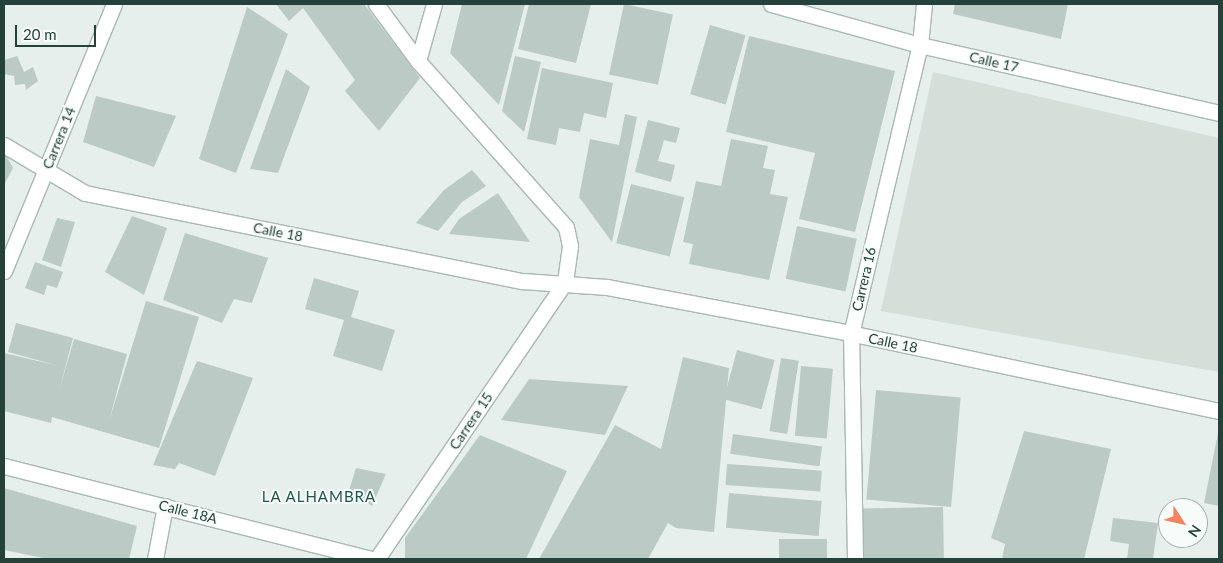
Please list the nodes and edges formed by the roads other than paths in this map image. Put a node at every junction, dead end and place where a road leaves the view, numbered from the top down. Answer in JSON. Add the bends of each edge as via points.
{"nodes":[{"id":1,"x":114,"y":4,"type":"edge"},
{"id":2,"x":376,"y":4,"type":"edge"},
{"id":3,"x":434,"y":4,"type":"edge"},
{"id":4,"x":771,"y":4,"type":"edge"},
{"id":5,"x":924,"y":4,"type":"edge"},
{"id":6,"x":920,"y":45,"type":"junction"},
{"id":7,"x":418,"y":61,"type":"junction"},
{"id":8,"x":1219,"y":113,"type":"edge"},
{"id":9,"x":4,"y":145,"type":"edge"},
{"id":10,"x":46,"y":168,"type":"junction"},
{"id":11,"x":4,"y":271,"type":"edge"},
{"id":12,"x":565,"y":282,"type":"junction"},
{"id":13,"x":850,"y":334,"type":"junction"},
{"id":14,"x":1219,"y":411,"type":"edge"},
{"id":15,"x":4,"y":466,"type":"edge"},
{"id":16,"x":165,"y":506,"type":"junction"},
{"id":17,"x":155,"y":559,"type":"edge"},
{"id":18,"x":371,"y":559,"type":"edge"},
{"id":19,"x":377,"y":559,"type":"edge"},
{"id":20,"x":855,"y":559,"type":"edge"}],
"edges":[{"from":1,"to":10,"type":"street","name":"Carrera 14"},
{"from":2,"to":7,"type":"street"},
{"from":3,"to":7,"type":"street"},
{"from":4,"to":6,"type":"street","name":"Calle 17"},
{"from":5,"to":6,"type":"street","name":"Carrera 16"},
{"from":6,"to":8,"type":"street","name":"Calle 17"},
{"from":6,"to":13,"type":"street","name":"Carrera 16"},
{"from":7,"to":12,"type":"street","via":[[566,227],[570,246]]},
{"from":9,"to":10,"type":"street","name":"Calle 18"},
{"from":10,"to":11,"type":"street","name":"Carrera 14"},
{"from":10,"to":12,"type":"street","name":"Calle 18","via":[[85,193],[523,281]]},
{"from":12,"to":13,"type":"street","name":"Calle 18"},
{"from":12,"to":19,"type":"street","name":"Carrera 15"},
{"from":13,"to":14,"type":"street","name":"Calle 18"},
{"from":13,"to":20,"type":"street","name":"Carrera 16"},
{"from":15,"to":16,"type":"street","name":"Calle 18A"},
{"from":16,"to":17,"type":"street"},
{"from":16,"to":18,"type":"street","name":"Calle 18A"}]}
